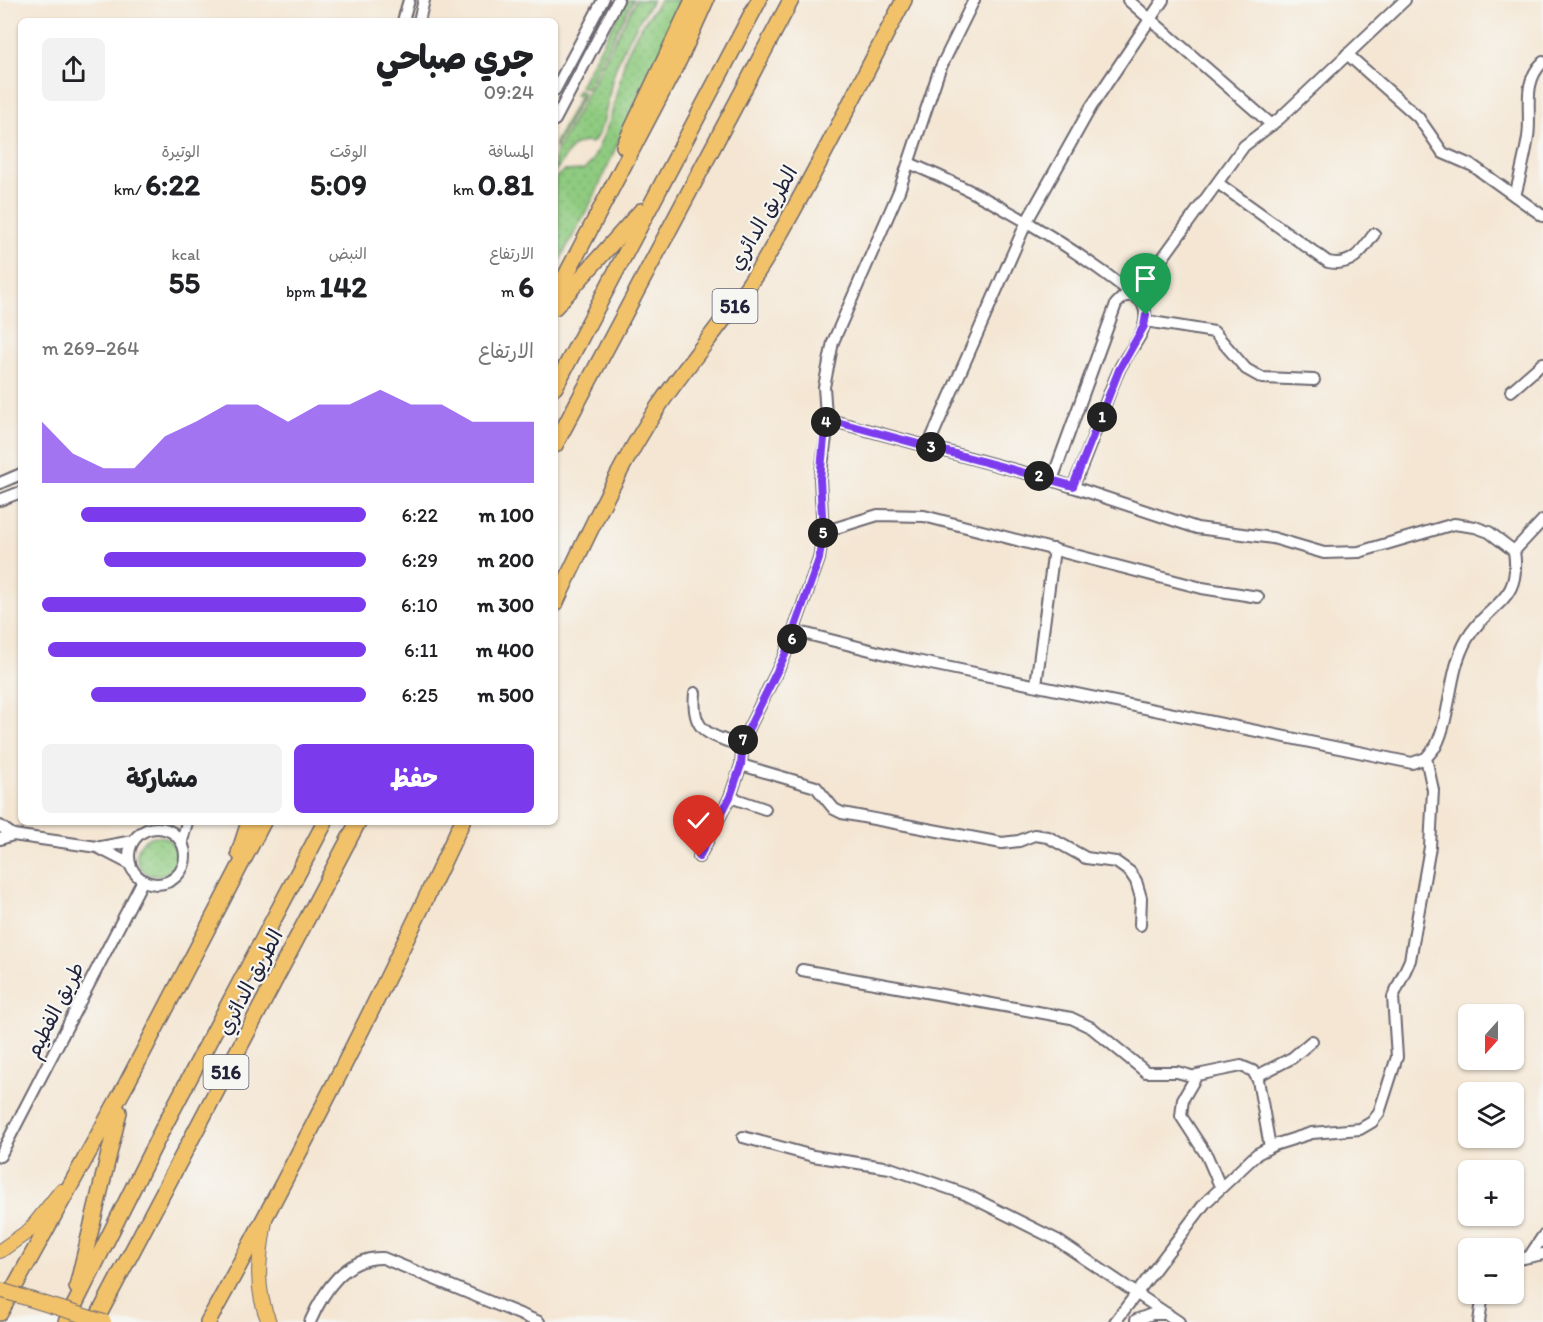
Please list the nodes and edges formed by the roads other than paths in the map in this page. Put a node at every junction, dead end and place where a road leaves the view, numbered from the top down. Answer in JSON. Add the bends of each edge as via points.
{"nodes":[{"id":1,"x":409,"y":0,"type":"edge"},
{"id":2,"x":424,"y":0,"type":"edge"},
{"id":3,"x":603,"y":0,"type":"edge"},
{"id":4,"x":618,"y":0,"type":"edge"},
{"id":5,"x":693,"y":0,"type":"edge"},
{"id":6,"x":706,"y":0,"type":"edge"},
{"id":7,"x":759,"y":0,"type":"edge"},
{"id":8,"x":791,"y":0,"type":"edge"},
{"id":9,"x":904,"y":0,"type":"edge"},
{"id":10,"x":974,"y":0,"type":"edge"},
{"id":11,"x":1128,"y":0,"type":"edge"},
{"id":12,"x":1163,"y":0,"type":"edge"},
{"id":13,"x":1405,"y":0,"type":"edge"},
{"id":14,"x":404,"y":18,"type":"edge"},
{"id":15,"x":420,"y":18,"type":"edge"},
{"id":16,"x":1151,"y":18,"type":"junction"},
{"id":17,"x":1347,"y":54,"type":"junction"},
{"id":18,"x":1543,"y":62,"type":"edge"},
{"id":19,"x":558,"y":84,"type":"edge"},
{"id":20,"x":558,"y":114,"type":"edge"},
{"id":21,"x":1272,"y":125,"type":"junction"},
{"id":22,"x":909,"y":163,"type":"junction"},
{"id":23,"x":619,"y":175,"type":"junction"},
{"id":24,"x":1219,"y":184,"type":"junction"},
{"id":25,"x":655,"y":196,"type":"junction"},
{"id":26,"x":1515,"y":196,"type":"junction"},
{"id":27,"x":1543,"y":216,"type":"edge"},
{"id":28,"x":1027,"y":221,"type":"junction"},
{"id":29,"x":1374,"y":234,"type":"dead end"},
{"id":30,"x":558,"y":290,"type":"edge"},
{"id":31,"x":1135,"y":296,"type":"junction"},
{"id":32,"x":558,"y":305,"type":"edge"},
{"id":33,"x":1146,"y":321,"type":"junction"},
{"id":34,"x":1543,"y":363,"type":"edge"},
{"id":35,"x":1314,"y":380,"type":"dead end"},
{"id":36,"x":558,"y":381,"type":"edge"},
{"id":37,"x":1512,"y":391,"type":"dead end"},
{"id":38,"x":826,"y":419,"type":"junction"},
{"id":39,"x":558,"y":439,"type":"edge"},
{"id":40,"x":928,"y":446,"type":"junction"},
{"id":41,"x":18,"y":475,"type":"edge"},
{"id":42,"x":1052,"y":480,"type":"junction"},
{"id":43,"x":0,"y":483,"type":"edge"},
{"id":44,"x":1073,"y":486,"type":"junction"},
{"id":45,"x":18,"y":493,"type":"edge"},
{"id":46,"x":0,"y":500,"type":"edge"},
{"id":47,"x":1543,"y":520,"type":"edge"},
{"id":48,"x":823,"y":532,"type":"junction"},
{"id":49,"x":1054,"y":549,"type":"junction"},
{"id":50,"x":1514,"y":551,"type":"junction"},
{"id":51,"x":1258,"y":597,"type":"dead end"},
{"id":52,"x":558,"y":598,"type":"edge"},
{"id":53,"x":795,"y":631,"type":"junction"},
{"id":54,"x":1035,"y":685,"type":"junction"},
{"id":55,"x":695,"y":693,"type":"dead end"},
{"id":56,"x":741,"y":746,"type":"junction"},
{"id":57,"x":1426,"y":758,"type":"junction"},
{"id":58,"x":741,"y":765,"type":"junction"},
{"id":59,"x":730,"y":797,"type":"junction"},
{"id":60,"x":765,"y":809,"type":"dead end"},
{"id":61,"x":162,"y":825,"type":"edge"},
{"id":62,"x":186,"y":825,"type":"edge"},
{"id":63,"x":248,"y":825,"type":"edge"},
{"id":64,"x":261,"y":825,"type":"edge"},
{"id":65,"x":323,"y":825,"type":"edge"},
{"id":66,"x":356,"y":825,"type":"edge"},
{"id":67,"x":461,"y":825,"type":"edge"},
{"id":68,"x":0,"y":826,"type":"edge"},
{"id":69,"x":14,"y":835,"type":"junction"},
{"id":70,"x":0,"y":839,"type":"edge"},
{"id":71,"x":133,"y":841,"type":"junction"},
{"id":72,"x":182,"y":841,"type":"junction"},
{"id":73,"x":97,"y":848,"type":"junction"},
{"id":74,"x":699,"y":857,"type":"dead end"},
{"id":75,"x":130,"y":864,"type":"junction"},
{"id":76,"x":143,"y":880,"type":"junction"},
{"id":77,"x":232,"y":882,"type":"junction"},
{"id":78,"x":1140,"y":925,"type":"dead end"},
{"id":79,"x":802,"y":970,"type":"dead end"},
{"id":80,"x":1312,"y":1041,"type":"dead end"},
{"id":81,"x":1257,"y":1076,"type":"junction"},
{"id":82,"x":1195,"y":1077,"type":"junction"},
{"id":83,"x":127,"y":1083,"type":"junction"},
{"id":84,"x":743,"y":1137,"type":"dead end"},
{"id":85,"x":1270,"y":1147,"type":"junction"},
{"id":86,"x":0,"y":1156,"type":"edge"},
{"id":87,"x":79,"y":1172,"type":"junction"},
{"id":88,"x":1220,"y":1186,"type":"junction"},
{"id":89,"x":266,"y":1217,"type":"junction"},
{"id":90,"x":1543,"y":1236,"type":"edge"},
{"id":91,"x":0,"y":1251,"type":"edge"},
{"id":92,"x":1531,"y":1254,"type":"junction"},
{"id":93,"x":1543,"y":1254,"type":"edge"},
{"id":94,"x":1524,"y":1256,"type":"edge"},
{"id":95,"x":0,"y":1290,"type":"edge"},
{"id":96,"x":1138,"y":1293,"type":"junction"},
{"id":97,"x":0,"y":1298,"type":"edge"},
{"id":98,"x":1481,"y":1304,"type":"edge"},
{"id":99,"x":1124,"y":1310,"type":"junction"},
{"id":100,"x":0,"y":1313,"type":"edge"},
{"id":101,"x":1168,"y":1314,"type":"junction"},
{"id":102,"x":71,"y":1320,"type":"edge"},
{"id":103,"x":1138,"y":1321,"type":"edge"},
{"id":104,"x":95,"y":1322,"type":"edge"},
{"id":105,"x":104,"y":1322,"type":"edge"},
{"id":106,"x":208,"y":1322,"type":"edge"},
{"id":107,"x":269,"y":1322,"type":"edge"},
{"id":108,"x":310,"y":1322,"type":"edge"},
{"id":109,"x":539,"y":1322,"type":"edge"},
{"id":110,"x":1115,"y":1322,"type":"edge"},
{"id":111,"x":1179,"y":1322,"type":"edge"},
{"id":112,"x":1479,"y":1322,"type":"edge"}],
"edges":[{"from":1,"to":14,"type":"street"},
{"from":2,"to":15,"type":"street"},
{"from":3,"to":19,"type":"street"},
{"from":4,"to":20,"type":"street"},
{"from":5,"to":23,"type":"highway","via":[[628,135]]},
{"from":6,"to":23,"type":"highway"},
{"from":7,"to":25,"type":"highway"},
{"from":8,"to":39,"type":"highway"},
{"from":9,"to":52,"type":"highway","name":"الطريق الدائري","number":"516","via":[[765,260],[634,446]]},
{"from":10,"to":22,"type":"street","via":[[939,71]]},
{"from":11,"to":16,"type":"street"},
{"from":12,"to":16,"type":"street"},
{"from":13,"to":17,"type":"street"},
{"from":16,"to":21,"type":"street"},
{"from":16,"to":28,"type":"street","via":[[1091,107]]},
{"from":17,"to":21,"type":"street"},
{"from":17,"to":26,"type":"street","via":[[1418,117],[1443,153],[1473,166]]},
{"from":18,"to":26,"type":"street","via":[[1528,88],[1528,136]]},
{"from":21,"to":24,"type":"street","via":[[1244,146]]},
{"from":22,"to":28,"type":"street","via":[[969,189]]},
{"from":22,"to":38,"type":"street","via":[[833,342],[825,376]]},
{"from":23,"to":30,"type":"highway"},
{"from":24,"to":29,"type":"street","via":[[1328,262],[1353,259]]},
{"from":24,"to":31,"type":"street"},
{"from":25,"to":32,"type":"highway"},
{"from":25,"to":36,"type":"highway"},
{"from":26,"to":27,"type":"street"},
{"from":28,"to":31,"type":"street","via":[[1083,256]]},
{"from":28,"to":40,"type":"street"},
{"from":31,"to":33,"type":"street","via":[[1143,304]]},
{"from":31,"to":42,"type":"street","via":[[1123,297],[1116,304]]},
{"from":33,"to":35,"type":"street","via":[[1214,332],[1246,369],[1262,378]]},
{"from":33,"to":44,"type":"street","via":[[1119,370]]},
{"from":34,"to":37,"type":"street"},
{"from":38,"to":40,"type":"street"},
{"from":38,"to":48,"type":"street","via":[[820,490]]},
{"from":40,"to":42,"type":"street"},
{"from":41,"to":43,"type":"street"},
{"from":42,"to":44,"type":"street"},
{"from":44,"to":50,"type":"street","via":[[1189,526],[1273,538],[1324,553],[1359,552],[1454,524],[1489,532]]},
{"from":45,"to":46,"type":"street"},
{"from":47,"to":50,"type":"street"},
{"from":48,"to":49,"type":"street","via":[[868,517],[911,514]]},
{"from":48,"to":53,"type":"street","via":[[819,559]]},
{"from":49,"to":51,"type":"street","via":[[1202,588]]},
{"from":49,"to":54,"type":"street"},
{"from":50,"to":57,"type":"street","via":[[1513,587],[1481,619],[1465,642],[1438,742]]},
{"from":53,"to":54,"type":"street"},
{"from":53,"to":56,"type":"street"},
{"from":54,"to":57,"type":"street","via":[[1401,762]]},
{"from":55,"to":56,"type":"street","via":[[694,714],[700,727]]},
{"from":56,"to":58,"type":"street"},
{"from":57,"to":85,"type":"street","via":[[1433,790],[1430,847],[1410,960],[1393,997],[1397,1057],[1379,1113],[1360,1129],[1321,1131]]},
{"from":58,"to":59,"type":"street"},
{"from":58,"to":78,"type":"street","via":[[816,787],[842,813],[1002,843],[1043,835],[1086,858],[1116,862],[1136,881],[1142,907]]},
{"from":59,"to":60,"type":"street"},
{"from":59,"to":74,"type":"street"},
{"from":61,"to":71,"type":"street"},
{"from":61,"to":72,"type":"street"},
{"from":62,"to":72,"type":"street"},
{"from":63,"to":77,"type":"highway"},
{"from":64,"to":77,"type":"highway"},
{"from":65,"to":102,"type":"highway","name":"الطريق الدائري","number":"516","via":[[168,1120]]},
{"from":66,"to":104,"type":"highway","name":"الطريق الدائري","number":"516"},
{"from":67,"to":89,"type":"highway"},
{"from":68,"to":69,"type":"street"},
{"from":69,"to":70,"type":"street"},
{"from":69,"to":73,"type":"street"},
{"from":71,"to":73,"type":"street"},
{"from":71,"to":75,"type":"street"},
{"from":72,"to":76,"type":"street","via":[[185,862],[181,872],[164,884]]},
{"from":73,"to":75,"type":"street"},
{"from":75,"to":76,"type":"street"},
{"from":76,"to":86,"type":"street","name":"طريق الفطيم"},
{"from":77,"to":83,"type":"highway"},
{"from":79,"to":82,"type":"street","via":[[1071,1018],[1092,1028],[1146,1072],[1177,1072]]},
{"from":80,"to":81,"type":"street","via":[[1292,1058]]},
{"from":81,"to":82,"type":"street","via":[[1241,1066]]},
{"from":81,"to":85,"type":"street"},
{"from":82,"to":88,"type":"street","via":[[1182,1103],[1181,1116],[1207,1156]]},
{"from":83,"to":87,"type":"highway"},
{"from":83,"to":102,"type":"highway"},
{"from":84,"to":96,"type":"street","via":[[813,1156],[890,1168],[940,1184],[1035,1227]]},
{"from":85,"to":88,"type":"street"},
{"from":87,"to":91,"type":"main road","via":[[30,1230]]},
{"from":87,"to":100,"type":"highway"},
{"from":88,"to":96,"type":"street"},
{"from":89,"to":106,"type":"highway"},
{"from":89,"to":107,"type":"main road","via":[[258,1277]]},
{"from":90,"to":92,"type":"street"},
{"from":92,"to":93,"type":"street"},
{"from":92,"to":94,"type":"street"},
{"from":95,"to":105,"type":"main road","bridge":true},
{"from":96,"to":99,"type":"street"},
{"from":96,"to":101,"type":"street"},
{"from":97,"to":102,"type":"main road"},
{"from":98,"to":112,"type":"street"},
{"from":99,"to":103,"type":"street"},
{"from":99,"to":110,"type":"street"},
{"from":101,"to":103,"type":"street","via":[[1152,1314]]},
{"from":101,"to":111,"type":"street"},
{"from":108,"to":109,"type":"street","via":[[344,1271],[368,1257],[382,1258]]}]}
